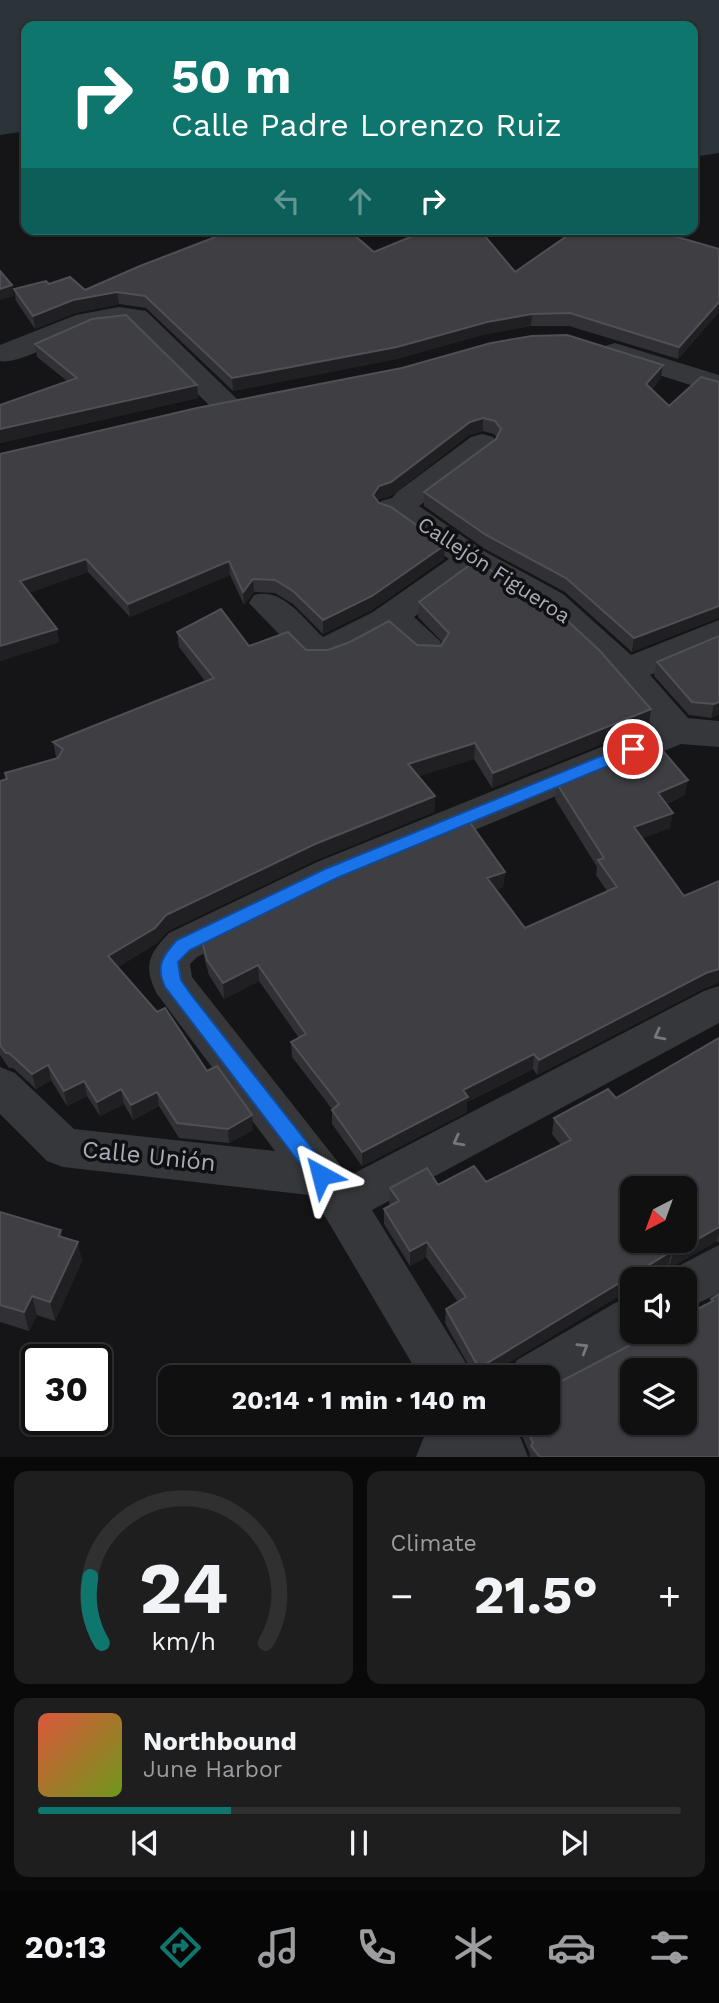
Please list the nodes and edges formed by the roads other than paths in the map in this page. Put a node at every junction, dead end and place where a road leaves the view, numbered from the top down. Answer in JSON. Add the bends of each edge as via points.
{"nodes":[{"id":1,"x":590,"y":344,"type":"edge"},
{"id":2,"x":5,"y":353,"type":"dead end"},
{"id":3,"x":719,"y":385,"type":"edge"},
{"id":4,"x":226,"y":405,"type":"edge"},
{"id":5,"x":482,"y":444,"type":"dead end"},
{"id":6,"x":472,"y":559,"type":"junction"},
{"id":7,"x":266,"y":603,"type":"dead end"},
{"id":8,"x":391,"y":615,"type":"junction"},
{"id":9,"x":719,"y":632,"type":"edge"},
{"id":10,"x":428,"y":650,"type":"edge"},
{"id":11,"x":626,"y":671,"type":"junction"},
{"id":12,"x":678,"y":731,"type":"junction"},
{"id":13,"x":719,"y":734,"type":"edge"},
{"id":14,"x":719,"y":1003,"type":"edge"},
{"id":15,"x":0,"y":1086,"type":"edge"},
{"id":16,"x":331,"y":1189,"type":"junction"},
{"id":17,"x":719,"y":1267,"type":"edge"},
{"id":18,"x":697,"y":1280,"type":"edge"},
{"id":19,"x":620,"y":1326,"type":"edge"},
{"id":20,"x":440,"y":1365,"type":"edge"},
{"id":21,"x":554,"y":1365,"type":"edge"},
{"id":22,"x":457,"y":1435,"type":"edge"},
{"id":23,"x":485,"y":1435,"type":"edge"},
{"id":24,"x":441,"y":1457,"type":"edge"},
{"id":25,"x":503,"y":1457,"type":"edge"}],
"edges":[{"from":1,"to":3,"type":"street"},
{"from":2,"to":4,"type":"street","via":[[100,316],[136,317]]},
{"from":5,"to":6,"type":"street","name":"Callejón Figueroa","via":[[397,508]]},
{"from":6,"to":8,"type":"street"},
{"from":6,"to":11,"type":"street","name":"Callejón Figueroa","via":[[551,602]]},
{"from":7,"to":8,"type":"street","via":[[319,654]]},
{"from":8,"to":10,"type":"street"},
{"from":9,"to":11,"type":"street"},
{"from":11,"to":12,"type":"street","name":"Callejón Figueroa"},
{"from":12,"to":13,"type":"street"},
{"from":12,"to":16,"type":"street","via":[[331,873],[183,945],[169,961],[172,982],[186,1002]]},
{"from":14,"to":16,"type":"street","one_way":true},
{"from":15,"to":16,"type":"street","name":"Calle Unión","via":[[63,1147]]},
{"from":16,"to":20,"type":"street"},
{"from":17,"to":18,"type":"street"},
{"from":21,"to":19,"type":"street","one_way":true},
{"from":22,"to":24,"type":"street"},
{"from":23,"to":25,"type":"street"}]}
